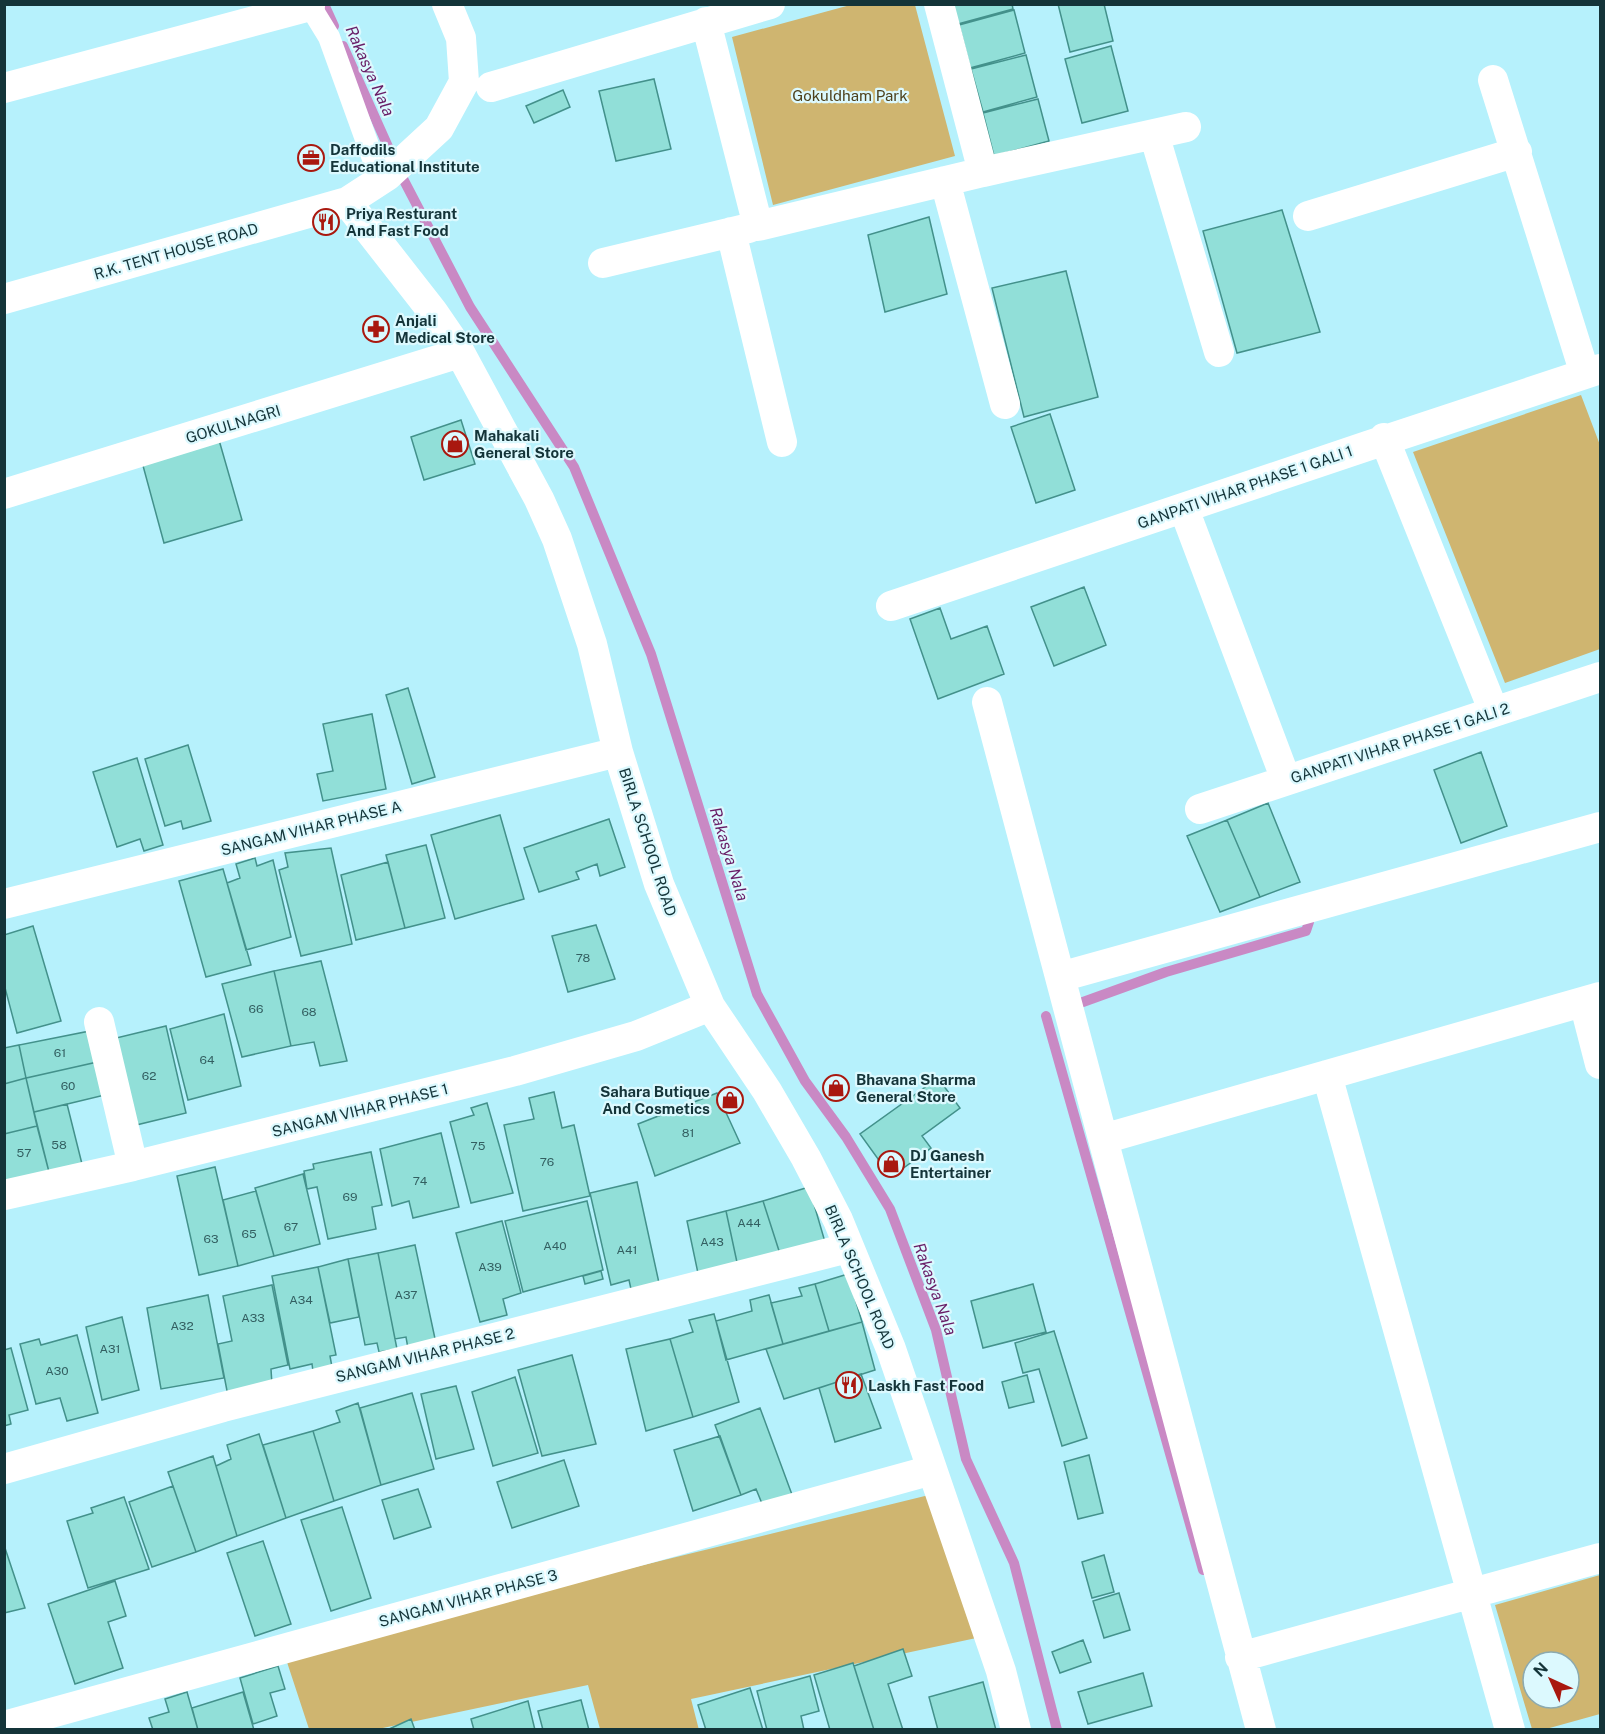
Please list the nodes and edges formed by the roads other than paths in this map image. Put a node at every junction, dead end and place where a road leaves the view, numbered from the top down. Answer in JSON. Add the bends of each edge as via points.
{"nodes":[{"id":1,"x":447,"y":4,"type":"edge"},
{"id":2,"x":770,"y":4,"type":"edge"},
{"id":3,"x":939,"y":4,"type":"edge"},
{"id":4,"x":310,"y":6,"type":"edge"},
{"id":5,"x":705,"y":22,"type":"junction"},
{"id":6,"x":1492,"y":80,"type":"dead end"},
{"id":7,"x":491,"y":87,"type":"dead end"},
{"id":8,"x":4,"y":88,"type":"edge"},
{"id":9,"x":1186,"y":127,"type":"dead end"},
{"id":10,"x":1154,"y":134,"type":"junction"},
{"id":11,"x":1517,"y":152,"type":"junction"},
{"id":12,"x":983,"y":172,"type":"junction"},
{"id":13,"x":384,"y":178,"type":"junction"},
{"id":14,"x":945,"y":181,"type":"junction"},
{"id":15,"x":347,"y":202,"type":"junction"},
{"id":16,"x":1308,"y":216,"type":"dead end"},
{"id":17,"x":744,"y":229,"type":"junction"},
{"id":18,"x":603,"y":263,"type":"dead end"},
{"id":19,"x":4,"y":299,"type":"edge"},
{"id":20,"x":1219,"y":352,"type":"dead end"},
{"id":21,"x":460,"y":353,"type":"junction"},
{"id":22,"x":1596,"y":373,"type":"edge"},
{"id":23,"x":1005,"y":404,"type":"dead end"},
{"id":24,"x":1384,"y":438,"type":"junction"},
{"id":25,"x":782,"y":441,"type":"dead end"},
{"id":26,"x":4,"y":494,"type":"edge"},
{"id":27,"x":1184,"y":509,"type":"junction"},
{"id":28,"x":891,"y":606,"type":"dead end"},
{"id":29,"x":1600,"y":677,"type":"edge"},
{"id":30,"x":987,"y":702,"type":"dead end"},
{"id":31,"x":1494,"y":712,"type":"junction"},
{"id":32,"x":618,"y":752,"type":"junction"},
{"id":33,"x":1286,"y":780,"type":"junction"},
{"id":34,"x":1200,"y":809,"type":"dead end"},
{"id":35,"x":1600,"y":827,"type":"edge"},
{"id":36,"x":4,"y":904,"type":"edge"},
{"id":37,"x":1060,"y":977,"type":"junction"},
{"id":38,"x":1592,"y":999,"type":"edge"},
{"id":39,"x":710,"y":1006,"type":"junction"},
{"id":40,"x":99,"y":1022,"type":"dead end"},
{"id":41,"x":1600,"y":1064,"type":"edge"},
{"id":42,"x":1327,"y":1075,"type":"junction"},
{"id":43,"x":1103,"y":1139,"type":"junction"},
{"id":44,"x":134,"y":1166,"type":"junction"},
{"id":45,"x":4,"y":1195,"type":"edge"},
{"id":46,"x":848,"y":1248,"type":"junction"},
{"id":47,"x":4,"y":1469,"type":"edge"},
{"id":48,"x":932,"y":1470,"type":"junction"},
{"id":49,"x":1600,"y":1558,"type":"edge"},
{"id":50,"x":1473,"y":1593,"type":"junction"},
{"id":51,"x":1240,"y":1657,"type":"junction"},
{"id":52,"x":4,"y":1726,"type":"edge"},
{"id":53,"x":1016,"y":1730,"type":"edge"},
{"id":54,"x":1261,"y":1730,"type":"edge"},
{"id":55,"x":1510,"y":1730,"type":"edge"}],
"edges":[{"from":1,"to":13,"type":"street","via":[[461,38],[464,82],[439,128]]},
{"from":2,"to":5,"type":"street"},
{"from":3,"to":12,"type":"street"},
{"from":4,"to":8,"type":"street"},
{"from":4,"to":13,"type":"street","via":[[329,37]]},
{"from":5,"to":7,"type":"street"},
{"from":5,"to":17,"type":"street"},
{"from":6,"to":11,"type":"street"},
{"from":9,"to":10,"type":"street"},
{"from":10,"to":12,"type":"street"},
{"from":10,"to":20,"type":"street"},
{"from":11,"to":16,"type":"street"},
{"from":11,"to":22,"type":"street"},
{"from":12,"to":14,"type":"street"},
{"from":13,"to":15,"type":"street"},
{"from":14,"to":17,"type":"street"},
{"from":14,"to":23,"type":"street"},
{"from":15,"to":19,"type":"street","name":"R.K. TENT HOUSE ROAD"},
{"from":15,"to":21,"type":"street","name":"BIRLA SCHOOL ROAD"},
{"from":17,"to":18,"type":"street"},
{"from":17,"to":25,"type":"street"},
{"from":21,"to":26,"type":"street","name":"GOKULNAGRI"},
{"from":21,"to":32,"type":"street","name":"BIRLA SCHOOL ROAD","via":[[557,539],[592,644]]},
{"from":22,"to":24,"type":"street","name":"GANPATI VIHAR PHASE 1 GALI 1"},
{"from":24,"to":27,"type":"street","name":"GANPATI VIHAR PHASE 1 GALI 1"},
{"from":24,"to":31,"type":"street"},
{"from":27,"to":28,"type":"street","name":"GANPATI VIHAR PHASE 1 GALI 1"},
{"from":27,"to":33,"type":"street"},
{"from":29,"to":31,"type":"street","name":"GANPATI VIHAR PHASE 1 GALI 2"},
{"from":30,"to":37,"type":"street"},
{"from":31,"to":33,"type":"street","name":"GANPATI VIHAR PHASE 1 GALI 2"},
{"from":32,"to":36,"type":"street","name":"SANGAM VIHAR PHASE A"},
{"from":32,"to":39,"type":"street","name":"BIRLA SCHOOL ROAD","via":[[659,884]]},
{"from":33,"to":34,"type":"street","name":"GANPATI VIHAR PHASE 1 GALI 2"},
{"from":35,"to":37,"type":"street"},
{"from":37,"to":43,"type":"street"},
{"from":38,"to":41,"type":"street"},
{"from":38,"to":42,"type":"street"},
{"from":39,"to":44,"type":"street","name":"SANGAM VIHAR PHASE 1","via":[[636,1036],[515,1071]]},
{"from":39,"to":46,"type":"street","name":"BIRLA SCHOOL ROAD","via":[[806,1158]]},
{"from":40,"to":44,"type":"street"},
{"from":42,"to":43,"type":"street"},
{"from":42,"to":50,"type":"street"},
{"from":43,"to":51,"type":"street"},
{"from":44,"to":45,"type":"street","name":"SANGAM VIHAR PHASE 1"},
{"from":46,"to":47,"type":"street","name":"SANGAM VIHAR PHASE 2","via":[[234,1404]]},
{"from":46,"to":48,"type":"street","name":"BIRLA SCHOOL ROAD","via":[[891,1349]]},
{"from":48,"to":52,"type":"street","name":"SANGAM VIHAR PHASE 3"},
{"from":48,"to":53,"type":"street","name":"BIRLA SCHOOL ROAD","via":[[1001,1671]]},
{"from":49,"to":50,"type":"street"},
{"from":50,"to":51,"type":"street"},
{"from":50,"to":55,"type":"street"},
{"from":51,"to":54,"type":"street"}]}
